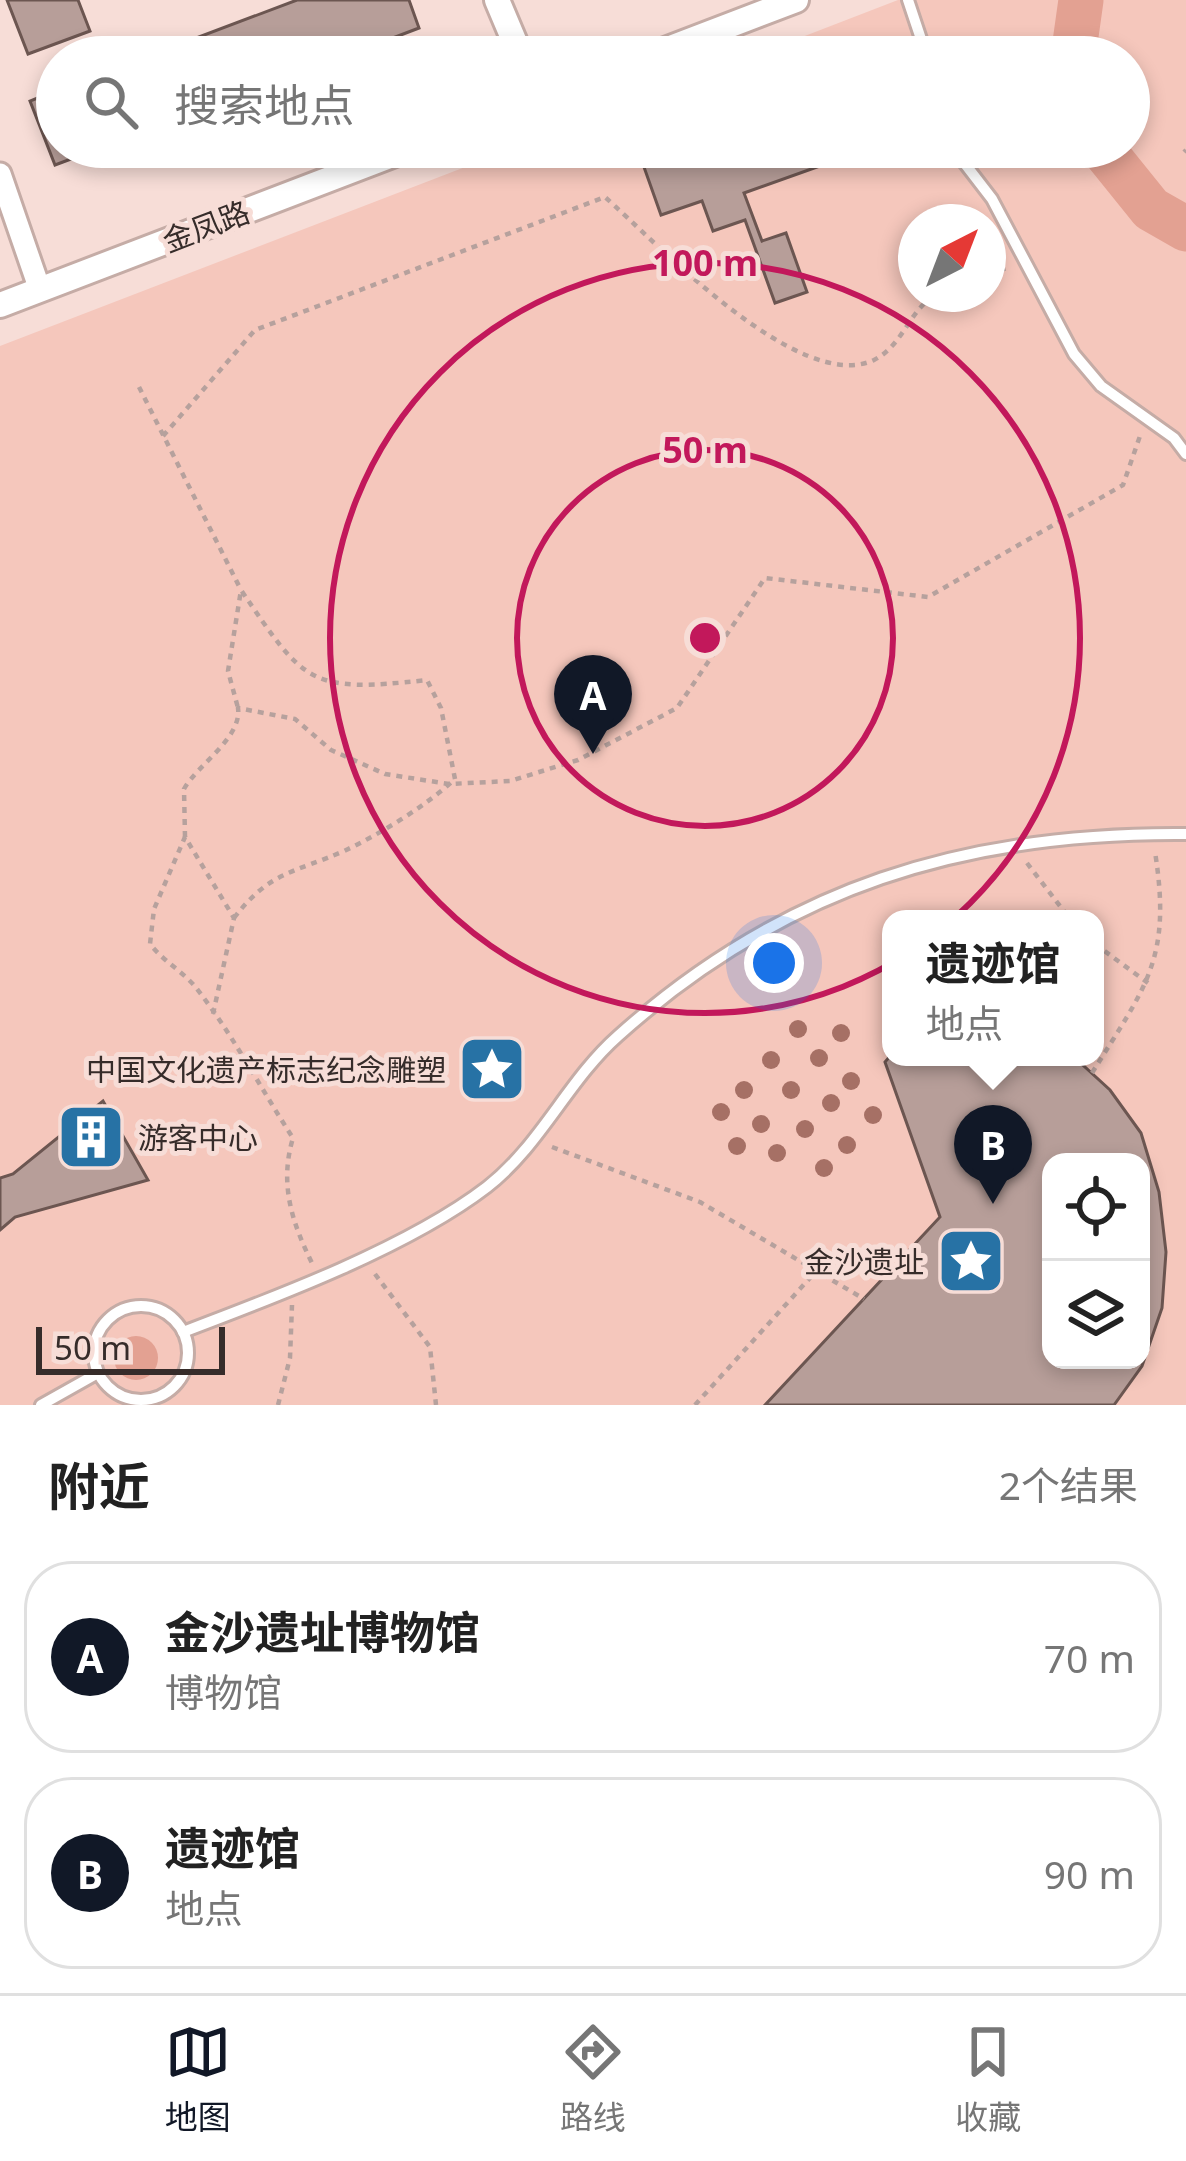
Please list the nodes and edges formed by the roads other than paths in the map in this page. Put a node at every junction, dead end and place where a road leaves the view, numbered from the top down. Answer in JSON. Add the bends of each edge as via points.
{"nodes":[{"id":1,"x":497,"y":0,"type":"edge"},
{"id":2,"x":796,"y":0,"type":"edge"},
{"id":3,"x":908,"y":0,"type":"edge"},
{"id":4,"x":512,"y":36,"type":"edge"},
{"id":5,"x":702,"y":36,"type":"edge"},
{"id":6,"x":920,"y":36,"type":"edge"},
{"id":7,"x":357,"y":168,"type":"edge"},
{"id":8,"x":968,"y":168,"type":"edge"},
{"id":9,"x":0,"y":174,"type":"edge"},
{"id":10,"x":40,"y":290,"type":"junction"},
{"id":11,"x":0,"y":305,"type":"edge"},
{"id":12,"x":1186,"y":454,"type":"edge"},
{"id":13,"x":1186,"y":834,"type":"edge"},
{"id":14,"x":183,"y":1332,"type":"junction"},
{"id":15,"x":98,"y":1373,"type":"junction"},
{"id":16,"x":40,"y":1405,"type":"edge"}],
"edges":[{"from":1,"to":4,"type":"street"},
{"from":2,"to":5,"type":"street"},
{"from":3,"to":6,"type":"lane"},
{"from":7,"to":10,"type":"street","name":"金凤路"},
{"from":8,"to":12,"type":"lane","via":[[1074,354]]},
{"from":9,"to":10,"type":"street"},
{"from":10,"to":11,"type":"street","name":"金凤路"},
{"from":13,"to":14,"type":"lane","via":[[1013,844],[901,868],[822,898],[703,967],[614,1040],[536,1142],[485,1189],[360,1257]]},
{"from":14,"to":15,"type":"lane","via":[[144,1305],[113,1314],[95,1341]]},
{"from":14,"to":15,"type":"lane","via":[[188,1361],[162,1395],[133,1399]]},
{"from":15,"to":16,"type":"lane"}]}
